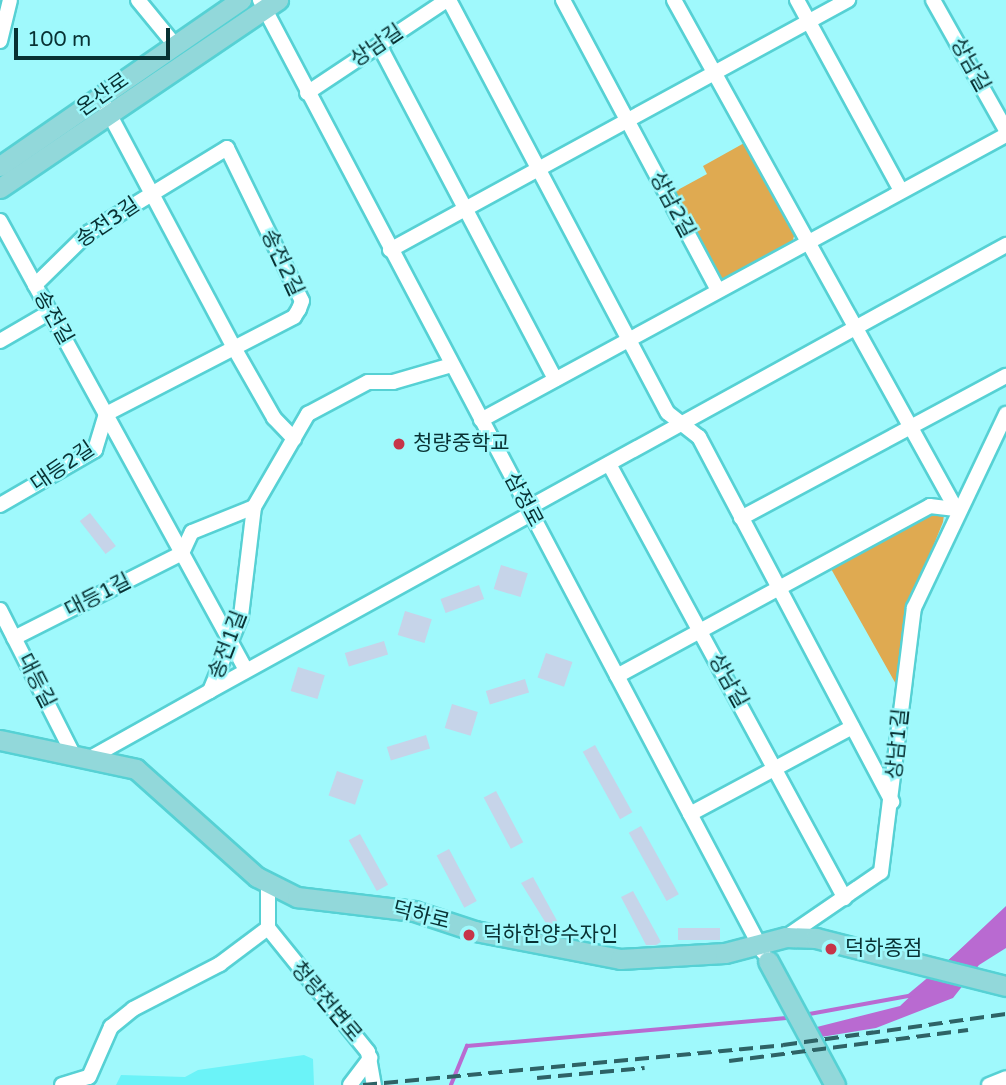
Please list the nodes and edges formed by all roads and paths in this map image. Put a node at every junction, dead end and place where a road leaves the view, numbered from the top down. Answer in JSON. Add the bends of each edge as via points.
{"nodes":[{"id":1,"x":10,"y":0,"type":"edge"},
{"id":2,"x":138,"y":0,"type":"edge"},
{"id":3,"x":241,"y":0,"type":"edge"},
{"id":4,"x":448,"y":0,"type":"edge"},
{"id":5,"x":563,"y":0,"type":"edge"},
{"id":6,"x":674,"y":0,"type":"edge"},
{"id":7,"x":797,"y":0,"type":"edge"},
{"id":8,"x":848,"y":0,"type":"edge"},
{"id":9,"x":933,"y":0,"type":"edge"},
{"id":10,"x":267,"y":3,"type":"edge"},
{"id":11,"x":809,"y":21,"type":"junction"},
{"id":12,"x":0,"y":41,"type":"edge"},
{"id":13,"x":175,"y":45,"type":"junction"},
{"id":14,"x":379,"y":45,"type":"junction"},
{"id":15,"x":714,"y":73,"type":"junction"},
{"id":16,"x":307,"y":93,"type":"junction"},
{"id":17,"x":104,"y":105,"type":"junction"},
{"id":18,"x":626,"y":120,"type":"junction"},
{"id":19,"x":1006,"y":130,"type":"edge"},
{"id":20,"x":1006,"y":135,"type":"edge"},
{"id":21,"x":227,"y":148,"type":"joint"},
{"id":22,"x":0,"y":166,"type":"edge"},
{"id":23,"x":539,"y":169,"type":"junction"},
{"id":24,"x":0,"y":188,"type":"edge"},
{"id":25,"x":901,"y":191,"type":"junction"},
{"id":26,"x":153,"y":194,"type":"junction"},
{"id":27,"x":466,"y":209,"type":"junction"},
{"id":28,"x":0,"y":221,"type":"edge"},
{"id":29,"x":807,"y":243,"type":"junction"},
{"id":30,"x":1006,"y":245,"type":"edge"},
{"id":31,"x":390,"y":250,"type":"junction"},
{"id":32,"x":35,"y":285,"type":"junction"},
{"id":33,"x":718,"y":290,"type":"junction"},
{"id":34,"x":50,"y":312,"type":"junction"},
{"id":35,"x":855,"y":329,"type":"junction"},
{"id":36,"x":629,"y":338,"type":"junction"},
{"id":37,"x":0,"y":341,"type":"edge"},
{"id":38,"x":233,"y":346,"type":"junction"},
{"id":39,"x":452,"y":365,"type":"junction"},
{"id":40,"x":1006,"y":376,"type":"edge"},
{"id":41,"x":555,"y":379,"type":"junction"},
{"id":42,"x":106,"y":414,"type":"junction"},
{"id":43,"x":1006,"y":414,"type":"edge"},
{"id":44,"x":481,"y":420,"type":"junction"},
{"id":45,"x":683,"y":423,"type":"junction"},
{"id":46,"x":908,"y":428,"type":"junction"},
{"id":47,"x":293,"y":439,"type":"junction"},
{"id":48,"x":609,"y":464,"type":"junction"},
{"id":49,"x":0,"y":505,"type":"edge"},
{"id":50,"x":254,"y":506,"type":"junction"},
{"id":51,"x":956,"y":509,"type":"junction"},
{"id":52,"x":530,"y":511,"type":"junction"},
{"id":53,"x":741,"y":518,"type":"junction"},
{"id":54,"x":181,"y":553,"type":"junction"},
{"id":55,"x":778,"y":590,"type":"junction"},
{"id":56,"x":0,"y":610,"type":"edge"},
{"id":57,"x":700,"y":631,"type":"junction"},
{"id":58,"x":14,"y":638,"type":"junction"},
{"id":59,"x":230,"y":642,"type":"junction"},
{"id":60,"x":246,"y":670,"type":"junction"},
{"id":61,"x":617,"y":676,"type":"junction"},
{"id":62,"x":210,"y":691,"type":"junction"},
{"id":63,"x":852,"y":727,"type":"junction"},
{"id":64,"x":0,"y":740,"type":"edge"},
{"id":65,"x":72,"y":752,"type":"junction"},
{"id":66,"x":92,"y":757,"type":"junction"},
{"id":67,"x":776,"y":768,"type":"junction"},
{"id":68,"x":892,"y":802,"type":"junction"},
{"id":69,"x":690,"y":814,"type":"junction"},
{"id":70,"x":268,"y":891,"type":"junction"},
{"id":71,"x":845,"y":898,"type":"junction"},
{"id":72,"x":268,"y":925,"type":"junction"},
{"id":73,"x":786,"y":937,"type":"junction"},
{"id":74,"x":764,"y":954,"type":"junction"},
{"id":75,"x":1006,"y":986,"type":"edge"},
{"id":76,"x":370,"y":1058,"type":"junction"},
{"id":77,"x":1006,"y":1078,"type":"edge"},
{"id":78,"x":88,"y":1081,"type":"edge"},
{"id":79,"x":62,"y":1085,"type":"edge"},
{"id":80,"x":350,"y":1085,"type":"edge"},
{"id":81,"x":374,"y":1085,"type":"edge"},
{"id":82,"x":835,"y":1085,"type":"edge"},
{"id":83,"x":989,"y":1085,"type":"edge"}],
"edges":[{"from":1,"to":12,"type":"street"},
{"from":2,"to":13,"type":"street"},
{"from":3,"to":13,"type":"main road","name":"온산로"},
{"from":4,"to":14,"type":"street","name":"상남길"},
{"from":4,"to":23,"type":"street"},
{"from":5,"to":18,"type":"street","name":"상남2길"},
{"from":6,"to":15,"type":"street"},
{"from":7,"to":11,"type":"street"},
{"from":8,"to":11,"type":"street"},
{"from":9,"to":19,"type":"street","name":"상남길"},
{"from":10,"to":16,"type":"street","name":"삼정로"},
{"from":10,"to":17,"type":"main road"},
{"from":11,"to":15,"type":"street"},
{"from":11,"to":25,"type":"street"},
{"from":13,"to":17,"type":"main road","name":"온산로"},
{"from":14,"to":16,"type":"street","name":"상남길"},
{"from":14,"to":27,"type":"street"},
{"from":15,"to":18,"type":"street"},
{"from":15,"to":29,"type":"street"},
{"from":16,"to":31,"type":"street","name":"삼정로"},
{"from":17,"to":22,"type":"main road","name":"온산로"},
{"from":17,"to":24,"type":"main road"},
{"from":17,"to":26,"type":"street","name":"송전3길"},
{"from":18,"to":23,"type":"street"},
{"from":18,"to":33,"type":"street","name":"상남2길"},
{"from":20,"to":25,"type":"street"},
{"from":21,"to":26,"type":"street","name":"송전3길"},
{"from":21,"to":38,"type":"street","name":"송전2길","via":[[302,301],[294,317]]},
{"from":23,"to":27,"type":"street"},
{"from":23,"to":36,"type":"street"},
{"from":25,"to":29,"type":"street"},
{"from":26,"to":32,"type":"street","name":"송전3길","via":[[88,233]]},
{"from":26,"to":38,"type":"street"},
{"from":27,"to":31,"type":"street"},
{"from":27,"to":41,"type":"street"},
{"from":28,"to":32,"type":"street","name":"송전길"},
{"from":29,"to":33,"type":"street"},
{"from":29,"to":35,"type":"street"},
{"from":30,"to":35,"type":"street"},
{"from":31,"to":39,"type":"street","name":"삼정로"},
{"from":32,"to":34,"type":"street","name":"송전길"},
{"from":33,"to":36,"type":"street"},
{"from":34,"to":37,"type":"street"},
{"from":34,"to":42,"type":"street","name":"송전길"},
{"from":35,"to":45,"type":"street"},
{"from":35,"to":46,"type":"street"},
{"from":36,"to":41,"type":"street"},
{"from":36,"to":45,"type":"street","via":[[668,413]]},
{"from":38,"to":42,"type":"street","name":"송전2길"},
{"from":38,"to":47,"type":"street","via":[[274,418]]},
{"from":39,"to":44,"type":"street","name":"삼정로"},
{"from":39,"to":47,"type":"street","name":"송전1길","via":[[393,382],[368,382],[312,410]]},
{"from":40,"to":46,"type":"street"},
{"from":41,"to":44,"type":"street"},
{"from":42,"to":49,"type":"street","name":"대등2길","via":[[95,450]]},
{"from":42,"to":54,"type":"street","name":"송전길"},
{"from":43,"to":51,"type":"street","name":"상남1길"},
{"from":44,"to":52,"type":"street","name":"삼정로"},
{"from":45,"to":48,"type":"street"},
{"from":45,"to":53,"type":"street","via":[[699,437]]},
{"from":46,"to":51,"type":"street"},
{"from":46,"to":53,"type":"street"},
{"from":47,"to":50,"type":"street","name":"송전1길"},
{"from":48,"to":52,"type":"street"},
{"from":48,"to":57,"type":"street","name":"상남길"},
{"from":50,"to":54,"type":"street","via":[[192,532]]},
{"from":50,"to":59,"type":"street","name":"송전1길","via":[[248,584]]},
{"from":51,"to":55,"type":"street","via":[[930,506]]},
{"from":51,"to":68,"type":"street","name":"상남1길","via":[[910,625]]},
{"from":52,"to":60,"type":"street"},
{"from":52,"to":61,"type":"street","name":"삼정로"},
{"from":53,"to":55,"type":"street"},
{"from":54,"to":58,"type":"street","name":"대등1길"},
{"from":54,"to":59,"type":"street","name":"송전길"},
{"from":55,"to":57,"type":"street"},
{"from":55,"to":63,"type":"street"},
{"from":56,"to":58,"type":"street","name":"대등길"},
{"from":57,"to":61,"type":"street"},
{"from":57,"to":67,"type":"street","name":"상남길"},
{"from":58,"to":65,"type":"street","name":"대등길"},
{"from":59,"to":60,"type":"street","name":"송전길"},
{"from":59,"to":62,"type":"street","name":"송전1길"},
{"from":60,"to":62,"type":"street"},
{"from":61,"to":69,"type":"street","name":"삼정로"},
{"from":62,"to":66,"type":"street","name":"송전1길"},
{"from":63,"to":67,"type":"street"},
{"from":63,"to":68,"type":"street"},
{"from":64,"to":65,"type":"main road","name":"덕하로"},
{"from":65,"to":66,"type":"main road","name":"덕하로"},
{"from":66,"to":70,"type":"main road","name":"덕하로","via":[[125,764],[153,779]]},
{"from":67,"to":69,"type":"street"},
{"from":67,"to":71,"type":"street","name":"상남길"},
{"from":68,"to":71,"type":"street","name":"상남1길","via":[[881,873]]},
{"from":69,"to":74,"type":"street","name":"삼정로"},
{"from":70,"to":72,"type":"street"},
{"from":70,"to":74,"type":"main road","name":"덕하로","via":[[414,911],[475,931],[620,959]]},
{"from":71,"to":73,"type":"street","name":"상남1길"},
{"from":72,"to":76,"type":"street","name":"청량천변로"},
{"from":72,"to":78,"type":"street","via":[[220,964],[111,1027]]},
{"from":73,"to":74,"type":"main road","name":"덕하로"},
{"from":73,"to":75,"type":"main road","name":"덕하로","via":[[836,941]]},
{"from":74,"to":82,"type":"main road"},
{"from":76,"to":80,"type":"street"},
{"from":76,"to":81,"type":"street","name":"청량천변로"},
{"from":77,"to":83,"type":"street"},
{"from":78,"to":79,"type":"street"}]}
